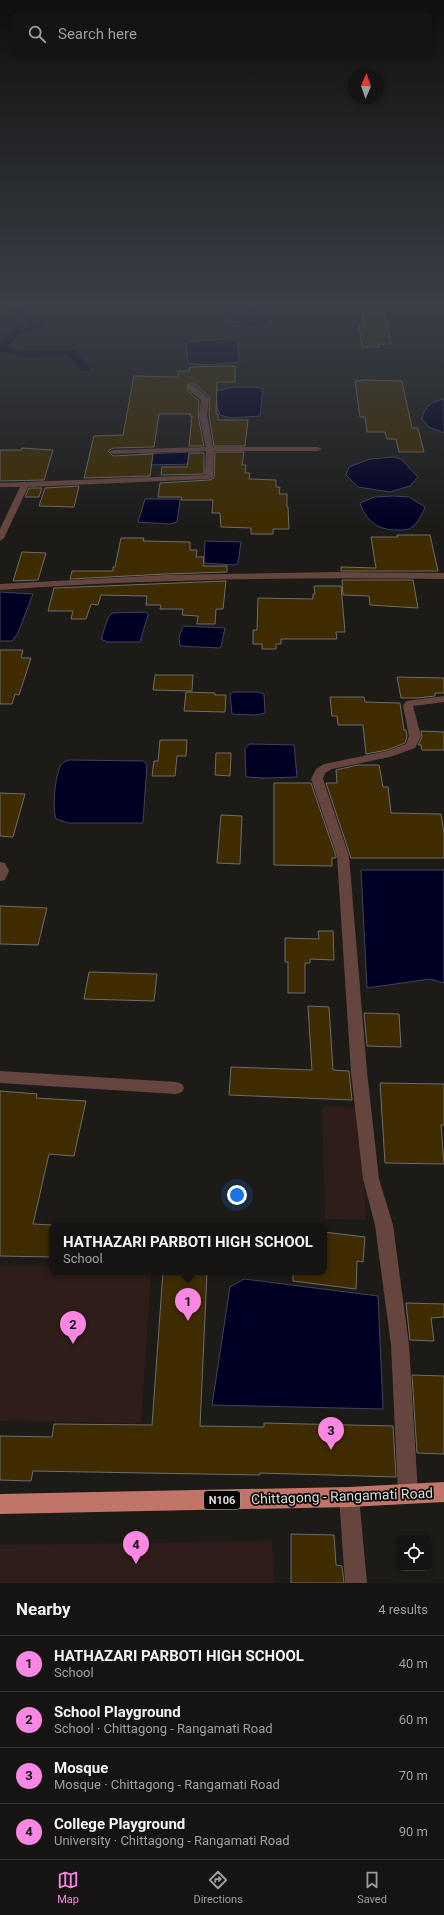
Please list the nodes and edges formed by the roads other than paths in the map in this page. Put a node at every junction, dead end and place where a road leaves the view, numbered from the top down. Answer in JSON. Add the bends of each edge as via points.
{"nodes":[{"id":1,"x":191,"y":387,"type":"dead end"},
{"id":2,"x":210,"y":449,"type":"junction"},
{"id":3,"x":318,"y":449,"type":"dead end"},
{"id":4,"x":113,"y":452,"type":"dead end"},
{"id":5,"x":0,"y":485,"type":"edge"},
{"id":6,"x":25,"y":485,"type":"junction"},
{"id":7,"x":0,"y":538,"type":"edge"},
{"id":8,"x":444,"y":576,"type":"edge"},
{"id":9,"x":0,"y":587,"type":"edge"},
{"id":10,"x":444,"y":699,"type":"edge"},
{"id":11,"x":0,"y":866,"type":"edge"},
{"id":12,"x":0,"y":877,"type":"edge"},
{"id":13,"x":0,"y":1077,"type":"edge"},
{"id":14,"x":176,"y":1088,"type":"dead end"},
{"id":15,"x":444,"y":1492,"type":"edge"},
{"id":16,"x":408,"y":1494,"type":"junction"},
{"id":17,"x":349,"y":1497,"type":"junction"},
{"id":18,"x":0,"y":1504,"type":"edge"},
{"id":19,"x":356,"y":1583,"type":"edge"}],
"edges":[{"from":1,"to":2,"type":"street","via":[[205,399],[203,415]]},
{"from":2,"to":3,"type":"street"},
{"from":2,"to":4,"type":"street"},
{"from":2,"to":6,"type":"street","via":[[209,477]]},
{"from":5,"to":6,"type":"street"},
{"from":6,"to":7,"type":"street"},
{"from":8,"to":9,"type":"street","via":[[248,575],[85,580]]},
{"from":10,"to":16,"type":"street","via":[[410,703],[408,706],[415,736],[411,746],[390,754],[328,766],[320,771],[317,779],[343,856],[359,1072],[371,1179],[384,1225],[400,1345]]},
{"from":11,"to":12,"type":"street","via":[[3,871]]},
{"from":13,"to":14,"type":"street"},
{"from":15,"to":16,"type":"highway","name":"Chittagong - Rangamati Road","number":"N106"},
{"from":16,"to":17,"type":"highway","name":"Chittagong - Rangamati Road","number":"N106"},
{"from":17,"to":18,"type":"highway","name":"Chittagong - Rangamati Road","number":"N106"},
{"from":17,"to":19,"type":"street"}]}
